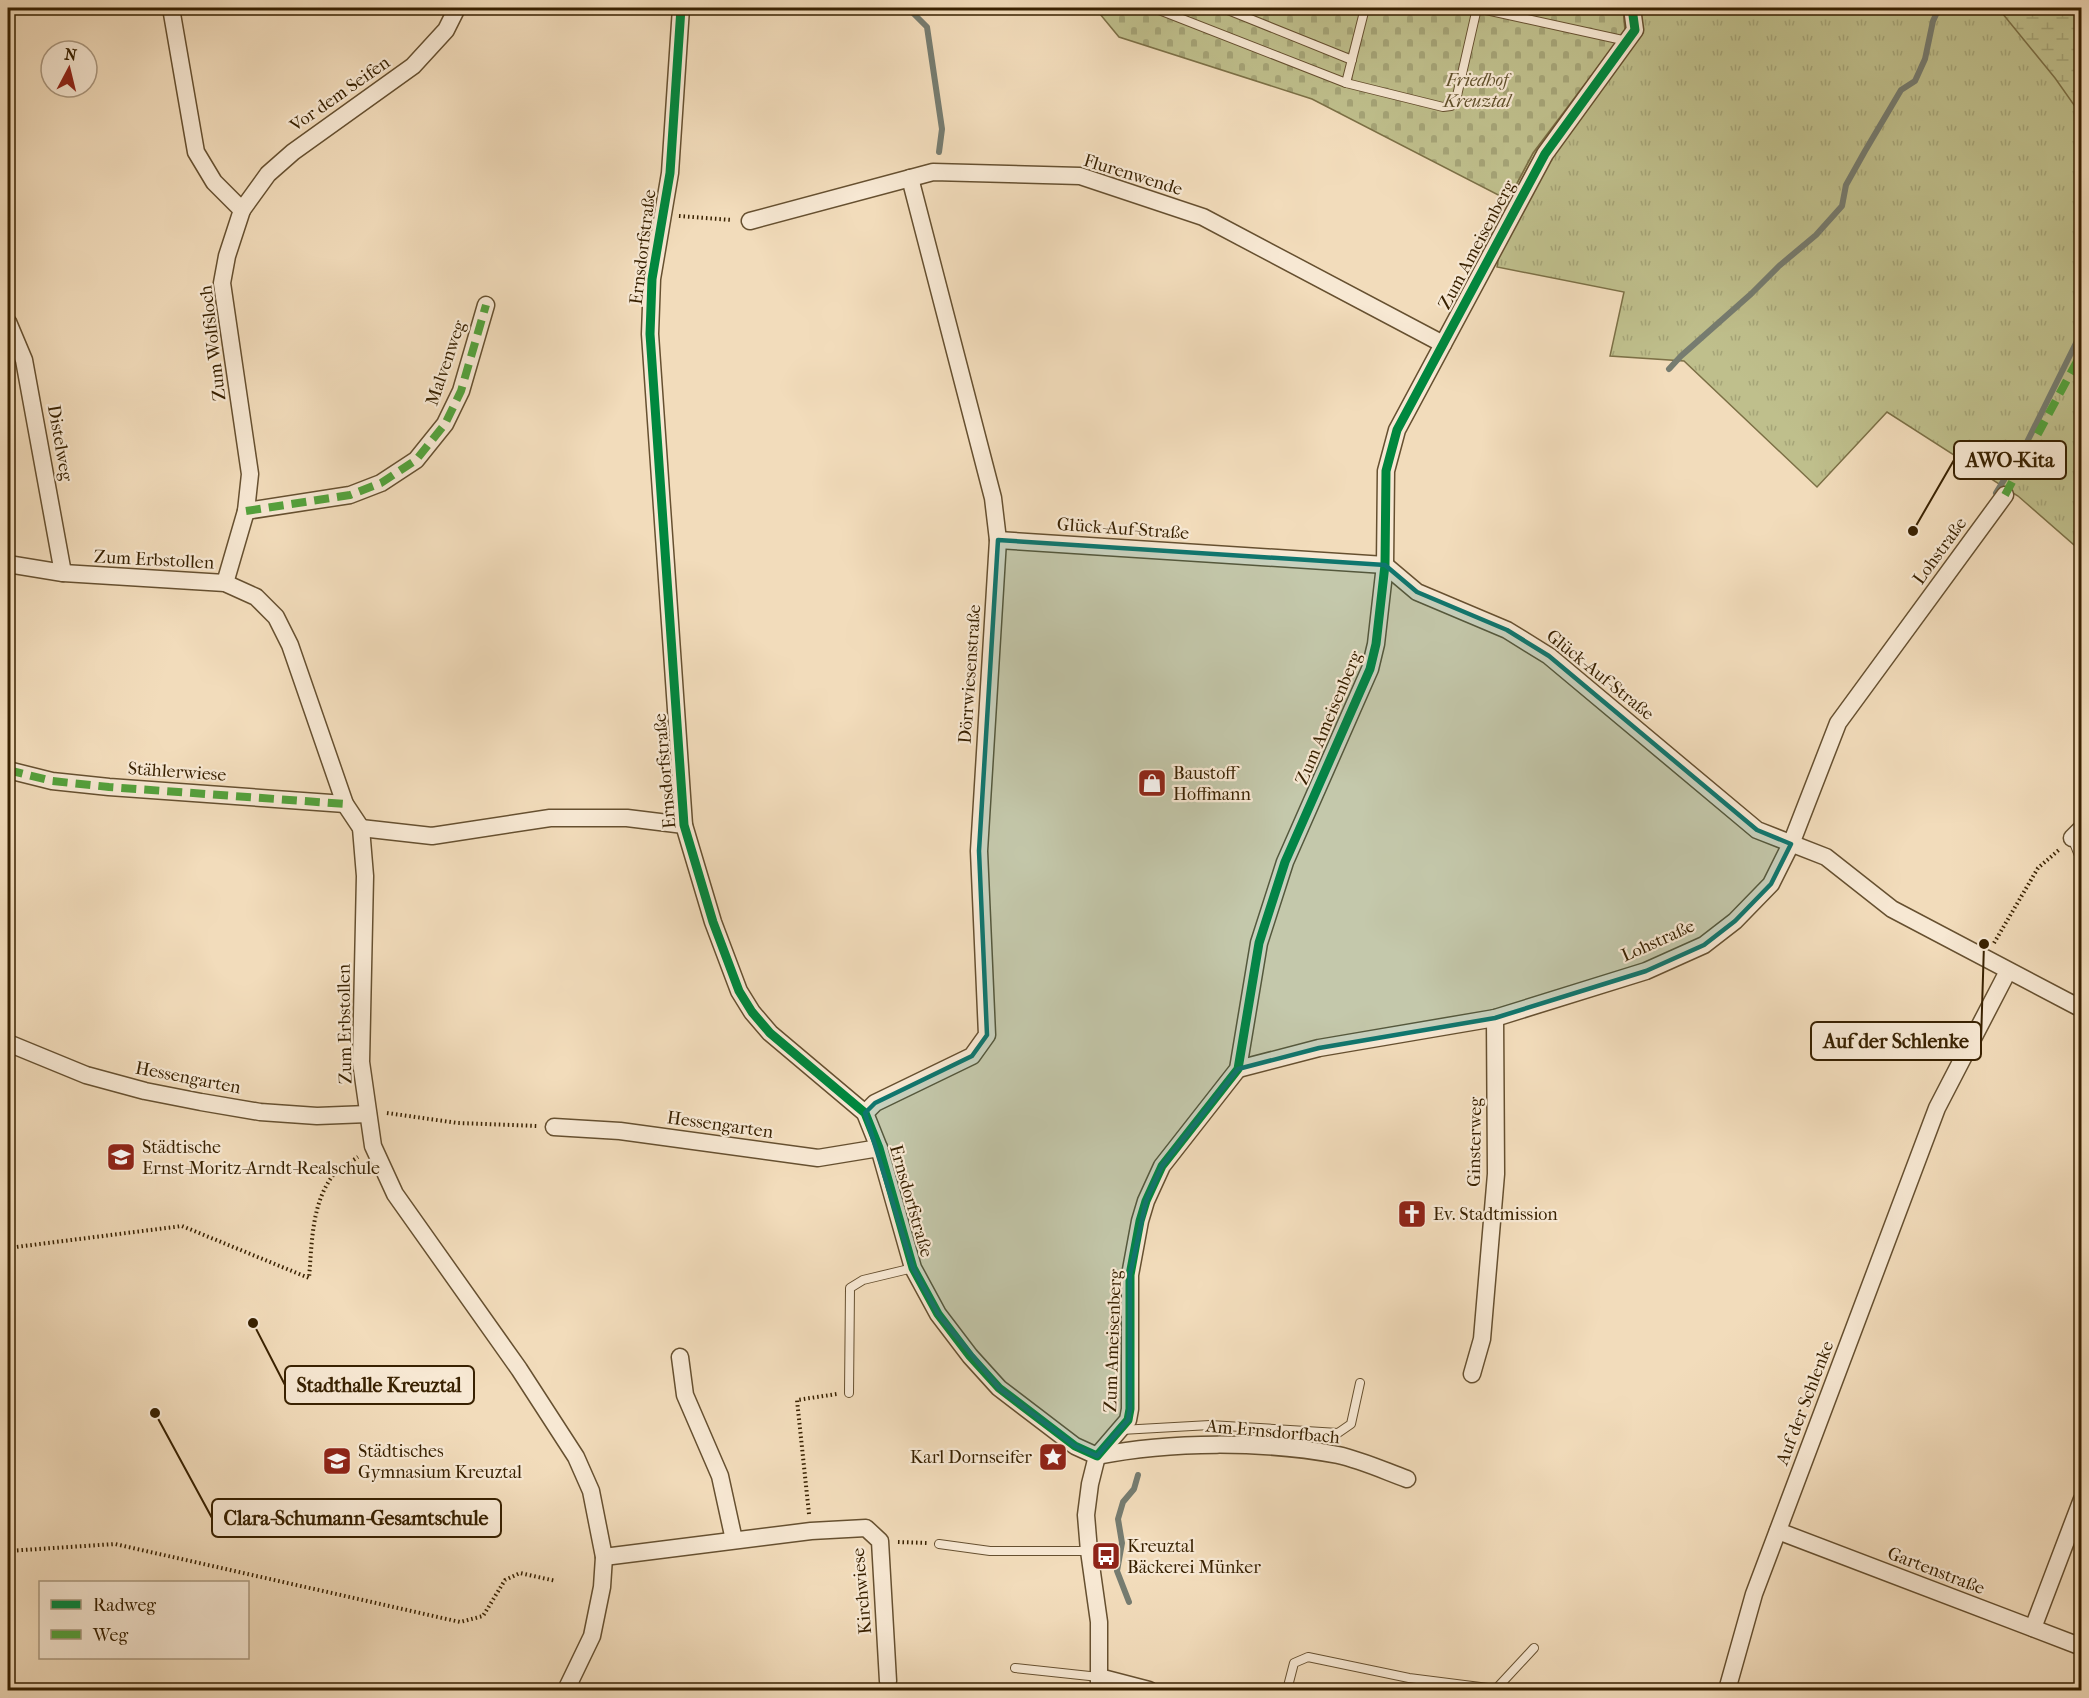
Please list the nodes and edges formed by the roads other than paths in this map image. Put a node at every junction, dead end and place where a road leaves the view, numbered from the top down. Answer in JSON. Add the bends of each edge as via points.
{"nodes":[{"id":1,"x":171,"y":8,"type":"edge"},
{"id":2,"x":457,"y":8,"type":"edge"},
{"id":3,"x":681,"y":8,"type":"edge"},
{"id":4,"x":1154,"y":8,"type":"edge"},
{"id":5,"x":1223,"y":8,"type":"edge"},
{"id":6,"x":1365,"y":8,"type":"edge"},
{"id":7,"x":1477,"y":8,"type":"edge"},
{"id":8,"x":1632,"y":8,"type":"edge"},
{"id":9,"x":1627,"y":41,"type":"junction"},
{"id":10,"x":1352,"y":60,"type":"junction"},
{"id":11,"x":1346,"y":83,"type":"junction"},
{"id":12,"x":910,"y":178,"type":"junction"},
{"id":13,"x":242,"y":210,"type":"junction"},
{"id":14,"x":750,"y":221,"type":"road end"},
{"id":15,"x":486,"y":305,"type":"dead end"},
{"id":16,"x":8,"y":322,"type":"edge"},
{"id":17,"x":1443,"y":344,"type":"junction"},
{"id":18,"x":2005,"y":495,"type":"dead end"},
{"id":19,"x":246,"y":511,"type":"junction"},
{"id":20,"x":998,"y":540,"type":"junction"},
{"id":21,"x":8,"y":564,"type":"edge"},
{"id":22,"x":1385,"y":565,"type":"junction"},
{"id":23,"x":63,"y":573,"type":"junction"},
{"id":24,"x":225,"y":583,"type":"junction"},
{"id":25,"x":8,"y":770,"type":"edge"},
{"id":26,"x":345,"y":804,"type":"junction"},
{"id":27,"x":684,"y":825,"type":"junction"},
{"id":28,"x":360,"y":828,"type":"junction"},
{"id":29,"x":2077,"y":833,"type":"edge"},
{"id":30,"x":1791,"y":844,"type":"junction"},
{"id":31,"x":2082,"y":863,"type":"edge"},
{"id":32,"x":2008,"y":971,"type":"junction"},
{"id":33,"x":2082,"y":1009,"type":"edge"},
{"id":34,"x":1495,"y":1018,"type":"junction"},
{"id":35,"x":8,"y":1043,"type":"edge"},
{"id":36,"x":1238,"y":1069,"type":"junction"},
{"id":37,"x":865,"y":1113,"type":"junction"},
{"id":38,"x":368,"y":1114,"type":"junction"},
{"id":39,"x":554,"y":1127,"type":"road end"},
{"id":40,"x":879,"y":1148,"type":"junction"},
{"id":41,"x":913,"y":1268,"type":"junction"},
{"id":42,"x":680,"y":1357,"type":"dead end"},
{"id":43,"x":1472,"y":1374,"type":"dead end"},
{"id":44,"x":1360,"y":1383,"type":"dead end"},
{"id":45,"x":849,"y":1393,"type":"road end"},
{"id":46,"x":1120,"y":1430,"type":"junction"},
{"id":47,"x":1097,"y":1456,"type":"junction"},
{"id":48,"x":1407,"y":1479,"type":"dead end"},
{"id":49,"x":2082,"y":1499,"type":"edge"},
{"id":50,"x":1778,"y":1531,"type":"junction"},
{"id":51,"x":734,"y":1540,"type":"junction"},
{"id":52,"x":939,"y":1544,"type":"road end"},
{"id":53,"x":1089,"y":1551,"type":"junction"},
{"id":54,"x":604,"y":1557,"type":"junction"},
{"id":55,"x":2033,"y":1628,"type":"junction"},
{"id":56,"x":2082,"y":1647,"type":"edge"},
{"id":57,"x":1534,"y":1648,"type":"dead end"},
{"id":58,"x":1015,"y":1668,"type":"dead end"},
{"id":59,"x":888,"y":1681,"type":"dead end"},
{"id":60,"x":1099,"y":1684,"type":"edge"},
{"id":61,"x":573,"y":1688,"type":"edge"},
{"id":62,"x":1149,"y":1690,"type":"edge"},
{"id":63,"x":1287,"y":1690,"type":"edge"},
{"id":64,"x":1727,"y":1690,"type":"edge"}],
"edges":[{"from":1,"to":13,"type":"street","via":[[196,152],[214,182]]},
{"from":2,"to":13,"type":"street","name":"Vor dem Seifen","via":[[446,30],[413,66],[293,152],[268,174]]},
{"from":3,"to":27,"type":"street","name":"Ernsdorfstraße","via":[[670,173],[652,279],[650,334]]},
{"from":4,"to":11,"type":"lane"},
{"from":5,"to":10,"type":"lane"},
{"from":6,"to":10,"type":"lane"},
{"from":7,"to":9,"type":"lane"},
{"from":7,"to":11,"type":"lane","via":[[1456,100],[1451,106]]},
{"from":8,"to":9,"type":"street","name":"Zum Ameisenberg","via":[[1635,30]]},
{"from":9,"to":17,"type":"street","name":"Zum Ameisenberg","via":[[1545,154]]},
{"from":10,"to":11,"type":"lane"},
{"from":12,"to":14,"type":"street","name":"Flurenwende"},
{"from":12,"to":17,"type":"street","name":"Flurenwende","via":[[933,172],[1080,176],[1203,217]]},
{"from":12,"to":20,"type":"street","name":"Dörrwiesenstraße","via":[[993,498]]},
{"from":13,"to":19,"type":"street","name":"Zum Wolfsloch","via":[[222,283],[250,474]]},
{"from":15,"to":19,"type":"street","name":"Malvenweg","via":[[461,391],[445,424],[416,460],[381,483],[350,495]]},
{"from":16,"to":23,"type":"street","name":"Distelweg","via":[[24,360]]},
{"from":17,"to":22,"type":"street","name":"Zum Ameisenberg","via":[[1396,430],[1386,471]]},
{"from":18,"to":30,"type":"street","name":"Lohstraße","via":[[1838,723]]},
{"from":19,"to":24,"type":"street","name":"Zum Wolfsloch"},
{"from":20,"to":22,"type":"street","name":"Glück-Auf-Straße"},
{"from":20,"to":37,"type":"street","name":"Dörrwiesenstraße","via":[[979,851],[987,1035],[972,1056],[875,1103]]},
{"from":21,"to":23,"type":"street","name":"Zum Erbstollen"},
{"from":22,"to":30,"type":"street","name":"Glück-Auf-Straße","via":[[1417,592],[1507,630],[1549,656],[1757,830]]},
{"from":22,"to":36,"type":"street","name":"Zum Ameisenberg","via":[[1370,669],[1285,862],[1259,943]]},
{"from":23,"to":24,"type":"street","name":"Zum Erbstollen"},
{"from":24,"to":26,"type":"street","name":"Zum Erbstollen","via":[[256,597],[276,617],[290,645]]},
{"from":25,"to":26,"type":"street","name":"Stählerwiese","via":[[52,781],[109,787]]},
{"from":26,"to":28,"type":"street","name":"Zum Erbstollen"},
{"from":27,"to":28,"type":"street","via":[[627,818],[550,818],[432,836]]},
{"from":27,"to":37,"type":"street","name":"Ernsdorfstraße","via":[[713,922],[739,991],[752,1012],[770,1033]]},
{"from":28,"to":38,"type":"street","name":"Zum Erbstollen","via":[[365,876],[362,1062]]},
{"from":29,"to":31,"type":"lane"},
{"from":30,"to":32,"type":"street","name":"Glück-Auf-Straße","via":[[1826,857],[1892,909]]},
{"from":30,"to":34,"type":"street","name":"Lohstraße","via":[[1771,884],[1735,921],[1704,945],[1646,971]]},
{"from":32,"to":33,"type":"street","name":"Glück-Auf-Straße"},
{"from":32,"to":50,"type":"street","name":"Auf der Schlenke","via":[[1937,1108]]},
{"from":34,"to":36,"type":"street","name":"Lohstraße","via":[[1319,1048]]},
{"from":34,"to":43,"type":"street","name":"Ginsterweg","via":[[1496,1174],[1482,1339]]},
{"from":35,"to":38,"type":"street","name":"Hessengarten","via":[[86,1075],[145,1091],[260,1112]]},
{"from":36,"to":46,"type":"street","name":"Zum Ameisenberg","via":[[1162,1166],[1146,1201],[1130,1275],[1130,1408],[1128,1420]]},
{"from":37,"to":40,"type":"street","name":"Ernsdorfstraße"},
{"from":38,"to":54,"type":"street","name":"Zum Erbstollen","via":[[373,1146],[395,1194],[576,1457],[591,1491]]},
{"from":39,"to":40,"type":"street","name":"Hessengarten","via":[[620,1131],[818,1158]]},
{"from":40,"to":41,"type":"street","name":"Ernsdorfstraße"},
{"from":41,"to":45,"type":"lane","name":"Ernsdorfstraße","via":[[863,1280],[850,1288]]},
{"from":41,"to":47,"type":"street","name":"Ernsdorfstraße","via":[[938,1314],[999,1388],[1075,1446]]},
{"from":42,"to":51,"type":"street","via":[[686,1395],[720,1476]]},
{"from":44,"to":46,"type":"lane","via":[[1351,1424],[1338,1433],[1210,1425]]},
{"from":46,"to":47,"type":"street","name":"Zum Ameisenberg"},
{"from":47,"to":48,"type":"street","name":"Am Ernsdorfbach","via":[[1206,1444],[1249,1446],[1340,1455]]},
{"from":47,"to":53,"type":"street","via":[[1086,1515]]},
{"from":49,"to":55,"type":"street"},
{"from":50,"to":55,"type":"street","name":"Gartenstraße"},
{"from":50,"to":64,"type":"street","name":"Auf der Schlenke","via":[[1754,1594]]},
{"from":51,"to":54,"type":"street","name":"Kirchwiese"},
{"from":51,"to":59,"type":"street","name":"Kirchwiese","via":[[866,1528],[879,1541]]},
{"from":52,"to":53,"type":"lane","via":[[990,1551]]},
{"from":53,"to":60,"type":"street","via":[[1099,1622]]},
{"from":54,"to":61,"type":"street","name":"Zum Erbstollen","via":[[592,1636]]},
{"from":55,"to":56,"type":"street","name":"Gartenstraße"},
{"from":57,"to":63,"type":"lane","via":[[1496,1689],[1409,1678],[1308,1657],[1294,1664]]},
{"from":58,"to":60,"type":"lane"},
{"from":60,"to":62,"type":"street"}]}
